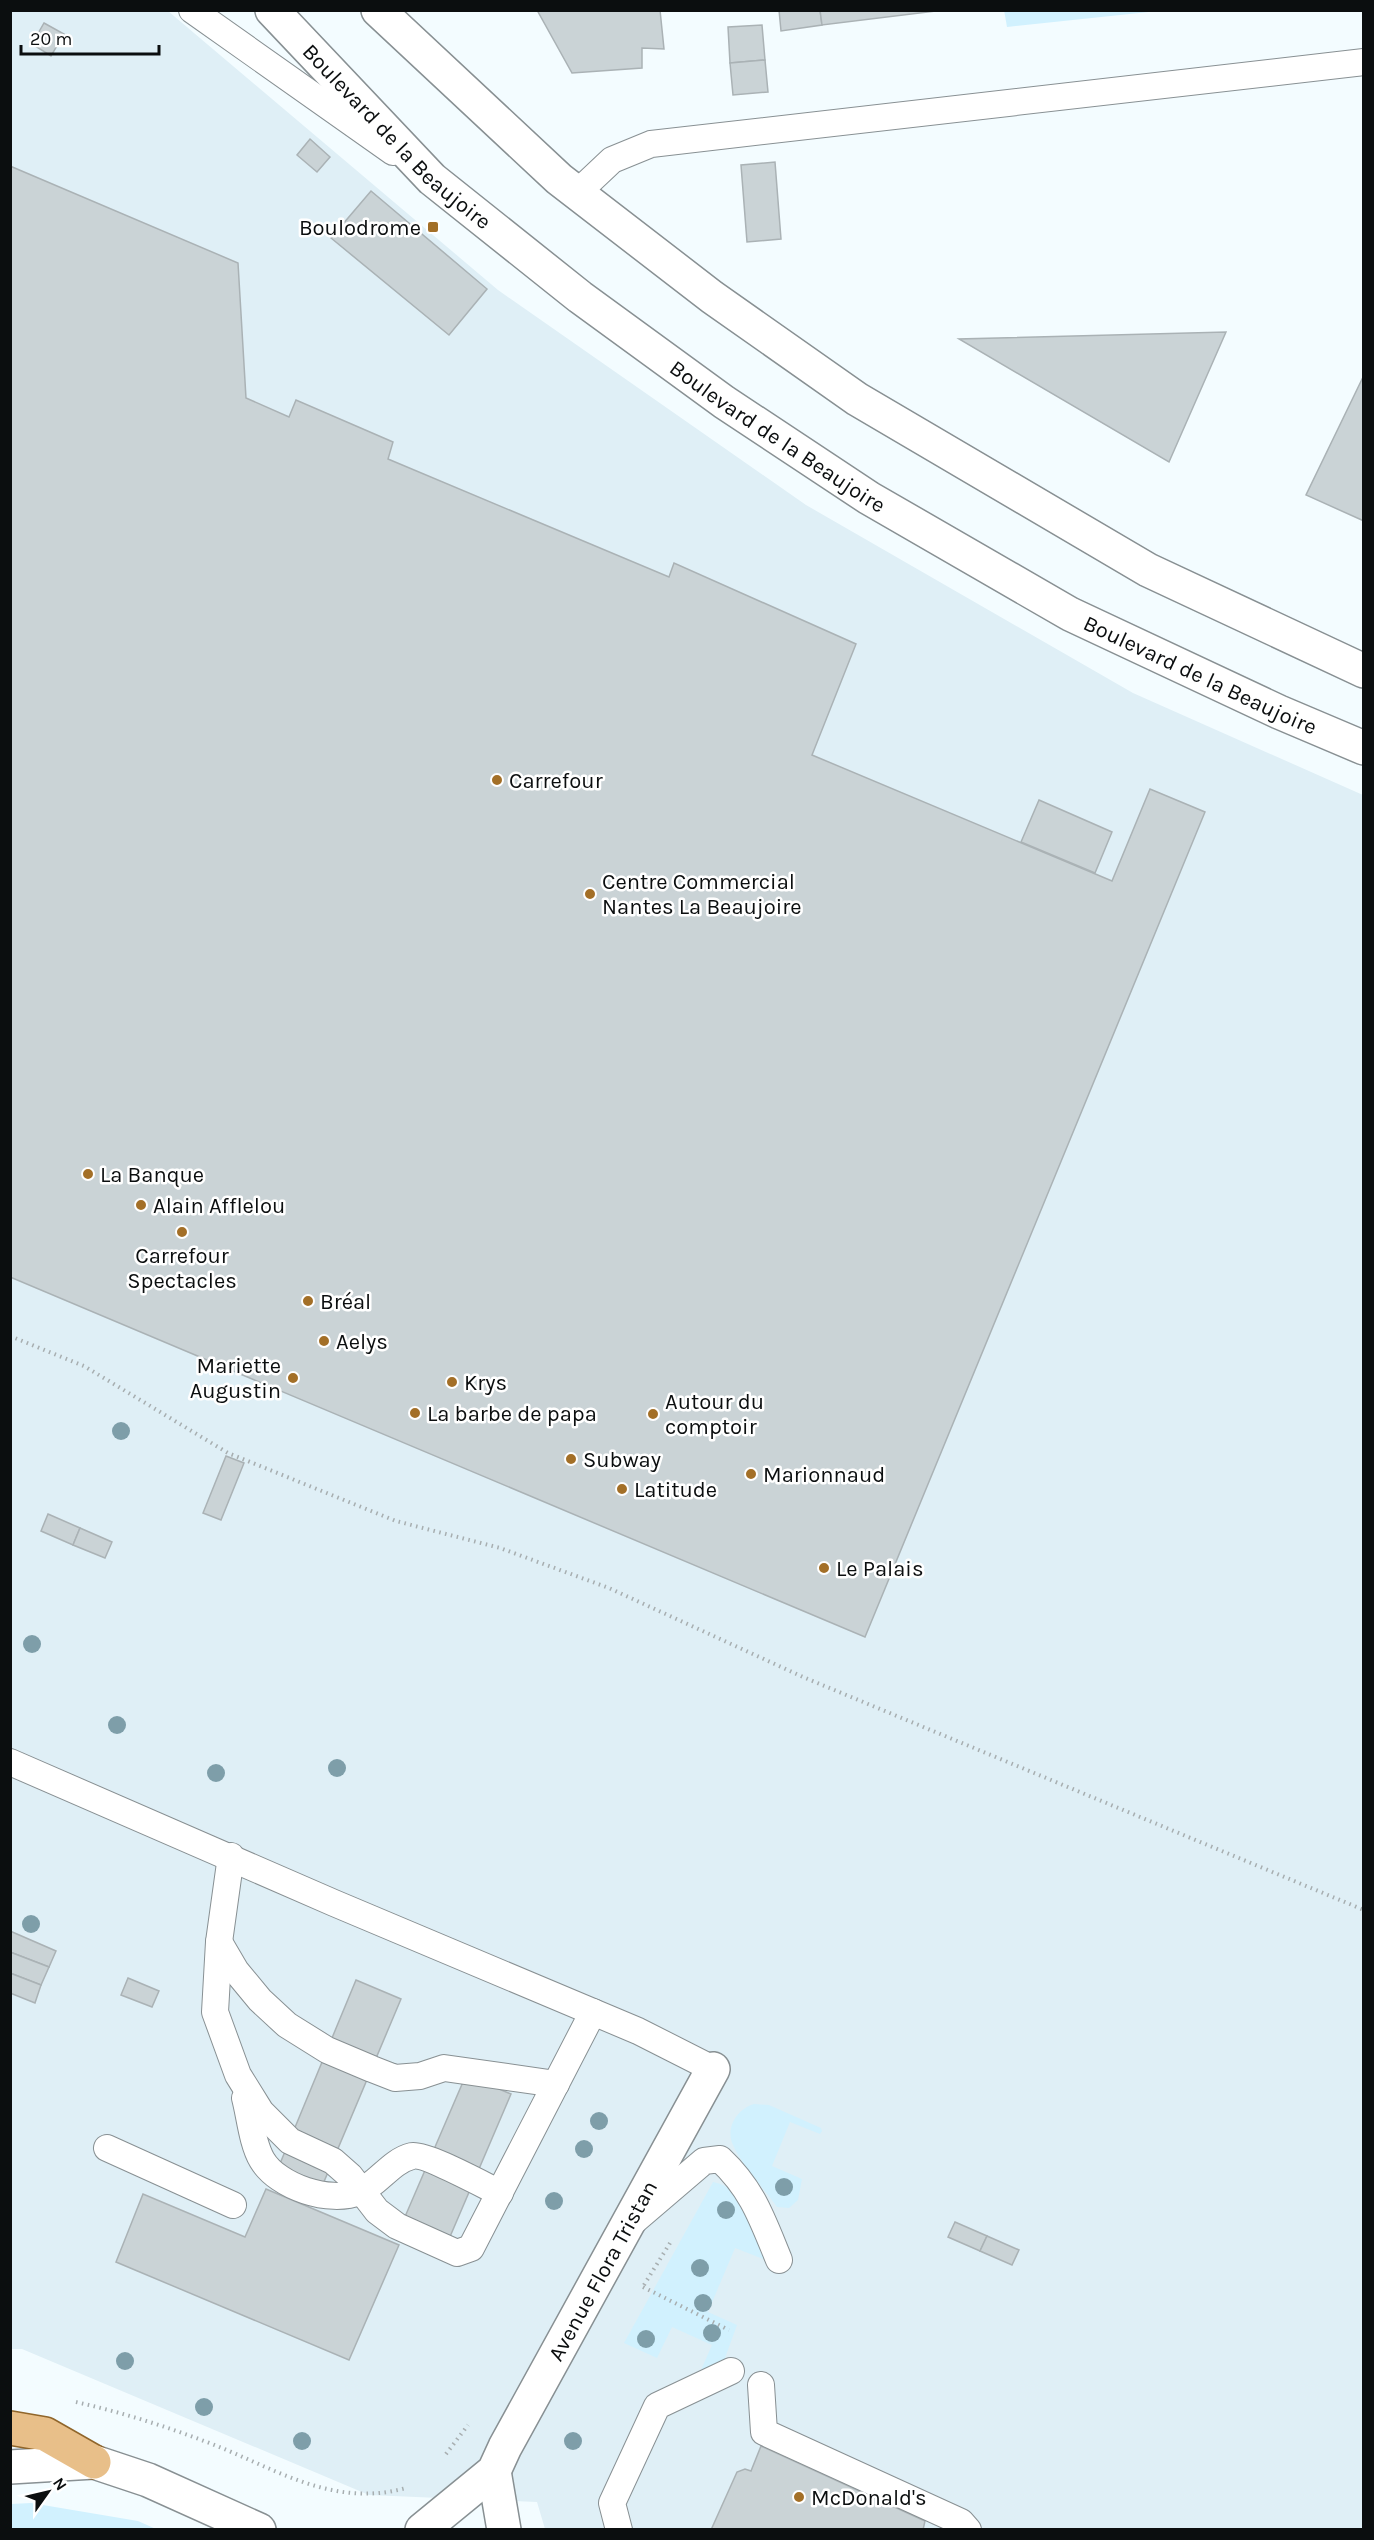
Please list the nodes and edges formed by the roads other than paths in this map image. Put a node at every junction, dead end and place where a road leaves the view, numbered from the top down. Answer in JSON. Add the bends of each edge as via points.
{"nodes":[{"id":1,"x":192,"y":10,"type":"edge"},
{"id":2,"x":272,"y":10,"type":"edge"},
{"id":3,"x":378,"y":10,"type":"edge"},
{"id":4,"x":1364,"y":62,"type":"edge"},
{"id":5,"x":432,"y":179,"type":"junction"},
{"id":6,"x":577,"y":193,"type":"junction"},
{"id":7,"x":1364,"y":671,"type":"edge"},
{"id":8,"x":1364,"y":748,"type":"edge"},
{"id":9,"x":10,"y":1762,"type":"edge"},
{"id":10,"x":231,"y":1856,"type":"junction"},
{"id":11,"x":219,"y":1941,"type":"junction"},
{"id":12,"x":593,"y":2012,"type":"junction"},
{"id":13,"x":713,"y":2069,"type":"joint"},
{"id":14,"x":238,"y":2075,"type":"junction"},
{"id":15,"x":556,"y":2084,"type":"junction"},
{"id":16,"x":107,"y":2148,"type":"dead end"},
{"id":17,"x":361,"y":2191,"type":"junction"},
{"id":18,"x":500,"y":2193,"type":"junction"},
{"id":19,"x":233,"y":2205,"type":"dead end"},
{"id":20,"x":628,"y":2226,"type":"junction"},
{"id":21,"x":779,"y":2260,"type":"dead end"},
{"id":22,"x":731,"y":2371,"type":"dead end"},
{"id":23,"x":761,"y":2385,"type":"dead end"},
{"id":24,"x":10,"y":2428,"type":"edge"},
{"id":25,"x":499,"y":2459,"type":"junction"},
{"id":26,"x":94,"y":2462,"type":"junction"},
{"id":27,"x":10,"y":2467,"type":"edge"},
{"id":28,"x":259,"y":2529,"type":"edge"},
{"id":29,"x":422,"y":2529,"type":"edge"},
{"id":30,"x":504,"y":2529,"type":"edge"},
{"id":31,"x":619,"y":2529,"type":"edge"},
{"id":32,"x":968,"y":2529,"type":"edge"}],
"edges":[{"from":1,"to":5,"type":"lane"},
{"from":2,"to":5,"type":"main road","name":"Boulevard de la Beaujoire"},
{"from":3,"to":6,"type":"main road"},
{"from":4,"to":6,"type":"lane","via":[[651,144],[612,160]]},
{"from":5,"to":8,"type":"main road","name":"Boulevard de la Beaujoire","via":[[580,297],[715,395],[868,498],[1070,614]]},
{"from":6,"to":7,"type":"main road","via":[[712,297],[857,399],[1148,570]]},
{"from":9,"to":10,"type":"lane"},
{"from":10,"to":11,"type":"lane"},
{"from":10,"to":12,"type":"lane"},
{"from":11,"to":14,"type":"lane","via":[[215,2012]]},
{"from":11,"to":15,"type":"lane","via":[[236,1971],[260,2000],[287,2025],[327,2050],[395,2078],[420,2076],[444,2068]]},
{"from":12,"to":13,"type":"lane"},
{"from":12,"to":15,"type":"lane"},
{"from":13,"to":20,"type":"main road","name":"Avenue Flora Tristan"},
{"from":14,"to":17,"type":"lane","via":[[274,2128],[290,2141],[333,2161]]},
{"from":14,"to":17,"type":"lane","via":[[260,2157],[276,2176],[321,2196],[341,2198]]},
{"from":15,"to":18,"type":"lane"},
{"from":16,"to":19,"type":"lane"},
{"from":17,"to":18,"type":"lane","via":[[414,2156]]},
{"from":17,"to":18,"type":"lane","via":[[397,2226],[457,2253],[471,2248]]},
{"from":20,"to":21,"type":"lane","via":[[704,2161],[720,2159],[756,2202]]},
{"from":20,"to":25,"type":"main road","name":"Avenue Flora Tristan"},
{"from":22,"to":31,"type":"lane","via":[[657,2406],[612,2503]]},
{"from":23,"to":32,"type":"lane","via":[[764,2432],[961,2522]]},
{"from":24,"to":26,"type":"main road","via":[[45,2434]]},
{"from":25,"to":29,"type":"main road","name":"Avenue Flora Tristan"},
{"from":25,"to":30,"type":"main road"},
{"from":26,"to":27,"type":"main road"},
{"from":26,"to":28,"type":"main road","via":[[148,2480]]}]}
